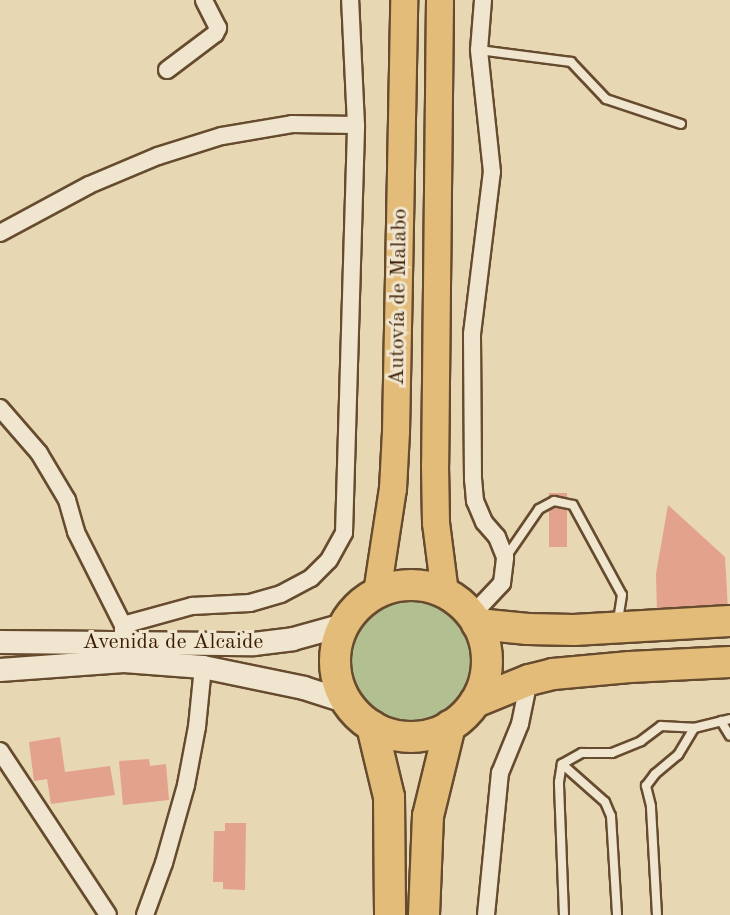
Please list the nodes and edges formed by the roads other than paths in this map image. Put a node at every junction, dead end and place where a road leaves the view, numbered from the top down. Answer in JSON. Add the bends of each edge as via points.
{"nodes":[{"id":1,"x":204,"y":0,"type":"edge"},
{"id":2,"x":350,"y":0,"type":"edge"},
{"id":3,"x":404,"y":0,"type":"edge"},
{"id":4,"x":440,"y":0,"type":"edge"},
{"id":5,"x":483,"y":0,"type":"edge"},
{"id":6,"x":479,"y":50,"type":"junction"},
{"id":7,"x":167,"y":70,"type":"dead end"},
{"id":8,"x":356,"y":124,"type":"junction"},
{"id":9,"x":681,"y":124,"type":"dead end"},
{"id":10,"x":0,"y":233,"type":"edge"},
{"id":11,"x":0,"y":408,"type":"edge"},
{"id":12,"x":505,"y":557,"type":"junction"},
{"id":13,"x":445,"y":592,"type":"junction"},
{"id":14,"x":377,"y":593,"type":"junction"},
{"id":15,"x":475,"y":619,"type":"junction"},
{"id":16,"x":730,"y":621,"type":"edge"},
{"id":17,"x":344,"y":625,"type":"junction"},
{"id":18,"x":616,"y":628,"type":"junction"},
{"id":19,"x":0,"y":642,"type":"edge"},
{"id":20,"x":123,"y":643,"type":"junction"},
{"id":21,"x":730,"y":663,"type":"edge"},
{"id":22,"x":203,"y":667,"type":"junction"},
{"id":23,"x":0,"y":670,"type":"edge"},
{"id":24,"x":529,"y":680,"type":"junction"},
{"id":25,"x":347,"y":702,"type":"junction"},
{"id":26,"x":475,"y":702,"type":"junction"},
{"id":27,"x":725,"y":720,"type":"edge"},
{"id":28,"x":372,"y":726,"type":"junction"},
{"id":29,"x":450,"y":726,"type":"junction"},
{"id":30,"x":694,"y":728,"type":"junction"},
{"id":31,"x":730,"y":736,"type":"edge"},
{"id":32,"x":0,"y":751,"type":"edge"},
{"id":33,"x":562,"y":764,"type":"junction"},
{"id":34,"x":108,"y":915,"type":"edge"},
{"id":35,"x":145,"y":915,"type":"edge"},
{"id":36,"x":390,"y":915,"type":"edge"},
{"id":37,"x":424,"y":915,"type":"edge"},
{"id":38,"x":486,"y":915,"type":"edge"},
{"id":39,"x":564,"y":915,"type":"edge"},
{"id":40,"x":617,"y":915,"type":"edge"},
{"id":41,"x":657,"y":915,"type":"edge"}],
"edges":[{"from":1,"to":7,"type":"street","via":[[218,27],[215,34]]},
{"from":2,"to":8,"type":"street"},
{"from":3,"to":14,"type":"main road","name":"Autovía de Malabo","via":[[396,432],[393,489]]},
{"from":4,"to":13,"type":"main road","name":"Autovía de Malabo","via":[[435,465],[436,523]]},
{"from":5,"to":6,"type":"street"},
{"from":6,"to":9,"type":"lane","via":[[571,62],[606,99]]},
{"from":6,"to":12,"type":"street","via":[[492,172],[472,334],[473,480],[475,501]]},
{"from":8,"to":10,"type":"street","via":[[292,124],[222,136],[158,156],[90,185]]},
{"from":8,"to":20,"type":"street","via":[[344,533],[329,560],[311,578],[281,594],[250,603],[192,606]]},
{"from":11,"to":20,"type":"street","via":[[39,453],[67,500],[76,532]]},
{"from":12,"to":15,"type":"street","via":[[502,583]]},
{"from":12,"to":18,"type":"lane","via":[[539,509],[554,501],[573,505],[622,595]]},
{"from":13,"to":14,"type":"highway","via":[[411,585]]},
{"from":13,"to":15,"type":"highway"},
{"from":14,"to":17,"type":"highway","via":[[358,606]]},
{"from":15,"to":18,"type":"highway","via":[[528,629]]},
{"from":15,"to":26,"type":"highway","via":[[487,657],[485,681]]},
{"from":16,"to":18,"type":"highway"},
{"from":17,"to":20,"type":"main road","name":"Avenida de Alcaide","via":[[264,643]]},
{"from":17,"to":25,"type":"highway","via":[[336,646],[335,669]]},
{"from":19,"to":20,"type":"main road","name":"Avenida de Alcaide"},
{"from":20,"to":22,"type":"main road","name":"Avenida de Alcaide"},
{"from":20,"to":23,"type":"main road","name":"Avenida de Alcaide"},
{"from":21,"to":24,"type":"highway","via":[[585,670]]},
{"from":22,"to":25,"type":"main road","name":"Avenida de Alcaide","via":[[270,679]]},
{"from":22,"to":35,"type":"street","via":[[186,785]]},
{"from":24,"to":26,"type":"highway"},
{"from":24,"to":38,"type":"street","via":[[520,724],[500,773]]},
{"from":25,"to":28,"type":"highway"},
{"from":26,"to":29,"type":"highway"},
{"from":27,"to":30,"type":"lane"},
{"from":27,"to":31,"type":"lane"},
{"from":28,"to":29,"type":"highway","via":[[394,735],[417,736]]},
{"from":28,"to":36,"type":"highway","via":[[389,797]]},
{"from":29,"to":37,"type":"highway","via":[[428,816]]},
{"from":30,"to":33,"type":"lane","via":[[662,726],[641,741],[612,753],[582,753]]},
{"from":30,"to":41,"type":"lane","via":[[678,755],[646,786],[651,806]]},
{"from":32,"to":34,"type":"street"},
{"from":33,"to":39,"type":"lane","via":[[559,782]]},
{"from":33,"to":40,"type":"lane","via":[[605,802],[611,816]]}]}
